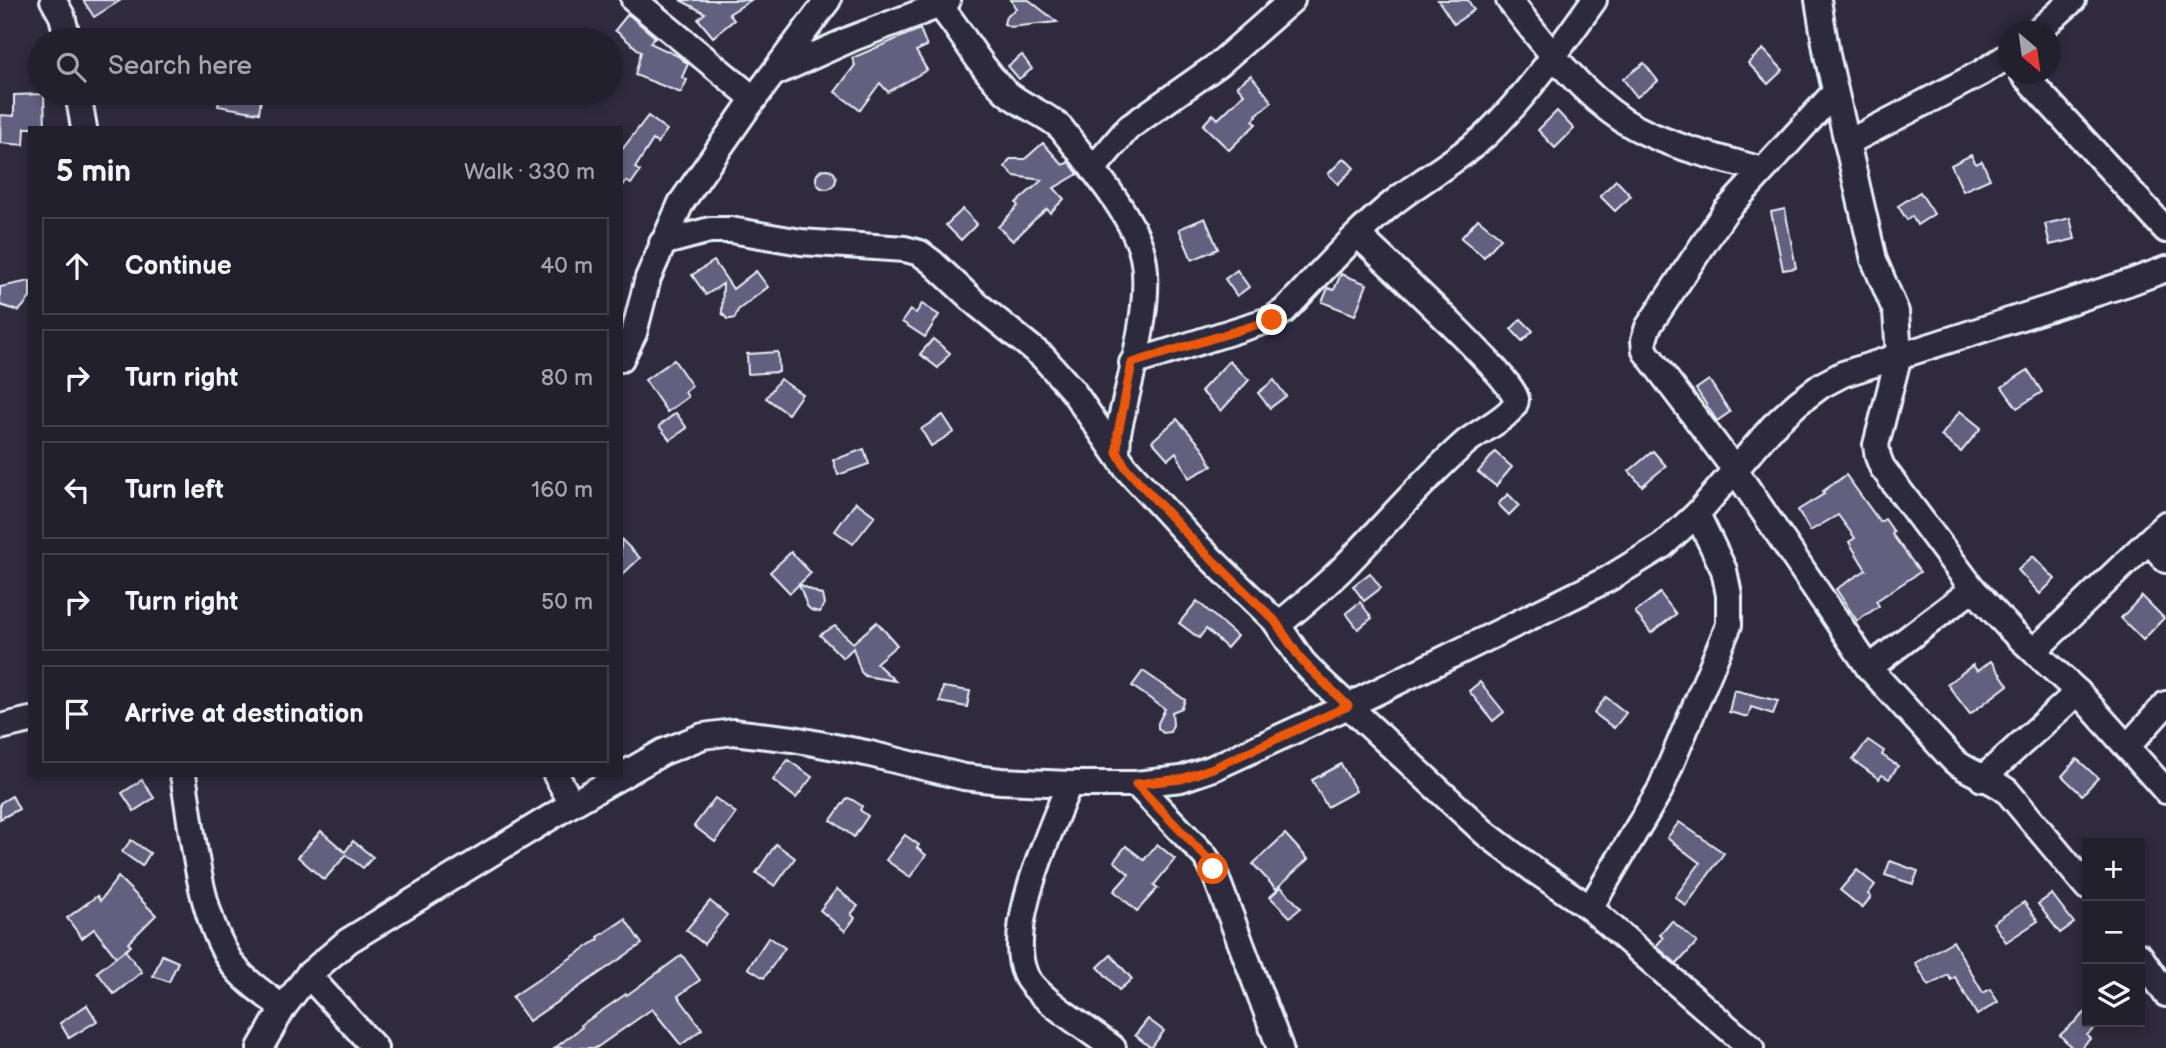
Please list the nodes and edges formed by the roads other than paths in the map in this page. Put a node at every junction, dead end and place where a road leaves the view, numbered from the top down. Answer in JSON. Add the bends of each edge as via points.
{"nodes":[{"id":1,"x":53,"y":0,"type":"edge"},
{"id":2,"x":634,"y":0,"type":"edge"},
{"id":3,"x":828,"y":0,"type":"edge"},
{"id":4,"x":1292,"y":0,"type":"edge"},
{"id":5,"x":1509,"y":0,"type":"edge"},
{"id":6,"x":1594,"y":0,"type":"edge"},
{"id":7,"x":1818,"y":0,"type":"edge"},
{"id":8,"x":2073,"y":0,"type":"edge"},
{"id":9,"x":941,"y":2,"type":"edge"},
{"id":10,"x":2049,"y":21,"type":"edge"},
{"id":11,"x":65,"y":28,"type":"edge"},
{"id":12,"x":1553,"y":57,"type":"junction"},
{"id":13,"x":1998,"y":62,"type":"edge"},
{"id":14,"x":774,"y":73,"type":"junction"},
{"id":15,"x":2033,"y":84,"type":"edge"},
{"id":16,"x":1835,"y":92,"type":"junction"},
{"id":17,"x":754,"y":99,"type":"junction"},
{"id":18,"x":80,"y":105,"type":"edge"},
{"id":19,"x":84,"y":126,"type":"edge"},
{"id":20,"x":1847,"y":143,"type":"junction"},
{"id":21,"x":1093,"y":169,"type":"junction"},
{"id":22,"x":1762,"y":170,"type":"junction"},
{"id":23,"x":2166,"y":230,"type":"edge"},
{"id":24,"x":1358,"y":235,"type":"junction"},
{"id":25,"x":662,"y":243,"type":"junction"},
{"id":26,"x":2166,"y":269,"type":"edge"},
{"id":27,"x":623,"y":355,"type":"edge"},
{"id":28,"x":1899,"y":355,"type":"junction"},
{"id":29,"x":1132,"y":363,"type":"junction"},
{"id":30,"x":1117,"y":452,"type":"junction"},
{"id":31,"x":1735,"y":470,"type":"junction"},
{"id":32,"x":1698,"y":514,"type":"junction"},
{"id":33,"x":2157,"y":533,"type":"edge"},
{"id":34,"x":2166,"y":560,"type":"edge"},
{"id":35,"x":1973,"y":589,"type":"junction"},
{"id":36,"x":1278,"y":625,"type":"junction"},
{"id":37,"x":2034,"y":651,"type":"junction"},
{"id":38,"x":1869,"y":668,"type":"junction"},
{"id":39,"x":2078,"y":692,"type":"junction"},
{"id":40,"x":2166,"y":704,"type":"edge"},
{"id":41,"x":1348,"y":706,"type":"junction"},
{"id":42,"x":28,"y":720,"type":"edge"},
{"id":43,"x":0,"y":727,"type":"edge"},
{"id":44,"x":2127,"y":747,"type":"junction"},
{"id":45,"x":623,"y":775,"type":"edge"},
{"id":46,"x":183,"y":777,"type":"edge"},
{"id":47,"x":557,"y":777,"type":"edge"},
{"id":48,"x":619,"y":777,"type":"edge"},
{"id":49,"x":1982,"y":779,"type":"junction"},
{"id":50,"x":1136,"y":784,"type":"junction"},
{"id":51,"x":1069,"y":785,"type":"junction"},
{"id":52,"x":2166,"y":791,"type":"edge"},
{"id":53,"x":572,"y":804,"type":"junction"},
{"id":54,"x":2082,"y":881,"type":"edge"},
{"id":55,"x":1590,"y":908,"type":"junction"},
{"id":56,"x":2145,"y":963,"type":"edge"},
{"id":57,"x":308,"y":975,"type":"junction"},
{"id":58,"x":2166,"y":994,"type":"edge"},
{"id":59,"x":283,"y":1007,"type":"junction"},
{"id":60,"x":260,"y":1048,"type":"edge"},
{"id":61,"x":375,"y":1048,"type":"edge"},
{"id":62,"x":1113,"y":1048,"type":"edge"},
{"id":63,"x":1280,"y":1048,"type":"edge"},
{"id":64,"x":1751,"y":1048,"type":"edge"}],
"edges":[{"from":1,"to":11,"type":"street"},
{"from":2,"to":17,"type":"street"},
{"from":3,"to":14,"type":"street"},
{"from":4,"to":21,"type":"street","via":[[1219,64],[1128,128]]},
{"from":5,"to":12,"type":"street"},
{"from":6,"to":12,"type":"street"},
{"from":7,"to":16,"type":"street"},
{"from":8,"to":10,"type":"street"},
{"from":9,"to":14,"type":"street"},
{"from":9,"to":21,"type":"street","via":[[994,80],[1008,94],[1048,116]]},
{"from":12,"to":22,"type":"street","via":[[1626,122]]},
{"from":12,"to":24,"type":"street","via":[[1489,132],[1395,201]]},
{"from":13,"to":20,"type":"street"},
{"from":14,"to":17,"type":"street"},
{"from":15,"to":23,"type":"street"},
{"from":16,"to":20,"type":"street"},
{"from":16,"to":22,"type":"street"},
{"from":17,"to":25,"type":"street","via":[[681,203]]},
{"from":18,"to":19,"type":"street"},
{"from":20,"to":28,"type":"street","via":[[1874,260],[1896,313]]},
{"from":21,"to":29,"type":"street","via":[[1141,249],[1145,274],[1142,320]]},
{"from":22,"to":31,"type":"street","via":[[1725,212],[1648,327],[1644,340],[1645,351]]},
{"from":24,"to":29,"type":"street","via":[[1272,320]]},
{"from":24,"to":36,"type":"street","via":[[1465,338],[1517,398],[1508,413],[1449,457],[1339,571]]},
{"from":25,"to":27,"type":"street"},
{"from":25,"to":30,"type":"street","via":[[710,230],[731,230],[920,253],[1043,357]]},
{"from":26,"to":28,"type":"street"},
{"from":28,"to":31,"type":"street","via":[[1822,385],[1773,426]]},
{"from":28,"to":35,"type":"street","via":[[1876,445],[1878,457]]},
{"from":29,"to":30,"type":"street"},
{"from":30,"to":36,"type":"street","via":[[1126,468],[1196,544]]},
{"from":31,"to":32,"type":"street"},
{"from":31,"to":38,"type":"street"},
{"from":32,"to":41,"type":"street","via":[[1662,545],[1608,579]]},
{"from":32,"to":55,"type":"street","via":[[1724,570],[1729,625],[1660,790]]},
{"from":33,"to":34,"type":"street"},
{"from":33,"to":37,"type":"street"},
{"from":35,"to":37,"type":"street"},
{"from":35,"to":38,"type":"street"},
{"from":36,"to":41,"type":"street","via":[[1302,661]]},
{"from":37,"to":39,"type":"street"},
{"from":38,"to":49,"type":"street","via":[[1954,761]]},
{"from":39,"to":44,"type":"street"},
{"from":39,"to":49,"type":"street"},
{"from":40,"to":44,"type":"street"},
{"from":41,"to":50,"type":"street","via":[[1213,768],[1181,779]]},
{"from":41,"to":55,"type":"street","via":[[1485,833]]},
{"from":42,"to":43,"type":"street"},
{"from":44,"to":52,"type":"street"},
{"from":45,"to":51,"type":"street","via":[[685,742],[733,732],[866,753],[964,777]]},
{"from":46,"to":59,"type":"street","via":[[212,922],[239,972]]},
{"from":47,"to":53,"type":"street"},
{"from":48,"to":53,"type":"street"},
{"from":49,"to":54,"type":"street","via":[[2007,791]]},
{"from":50,"to":51,"type":"street"},
{"from":50,"to":63,"type":"street","via":[[1213,869]]},
{"from":51,"to":62,"type":"street","via":[[1024,910],[1021,960],[1037,990]]},
{"from":53,"to":57,"type":"street","via":[[348,941]]},
{"from":55,"to":64,"type":"street"},
{"from":56,"to":58,"type":"street"},
{"from":57,"to":59,"type":"street"},
{"from":57,"to":61,"type":"street"},
{"from":59,"to":60,"type":"street"}]}
